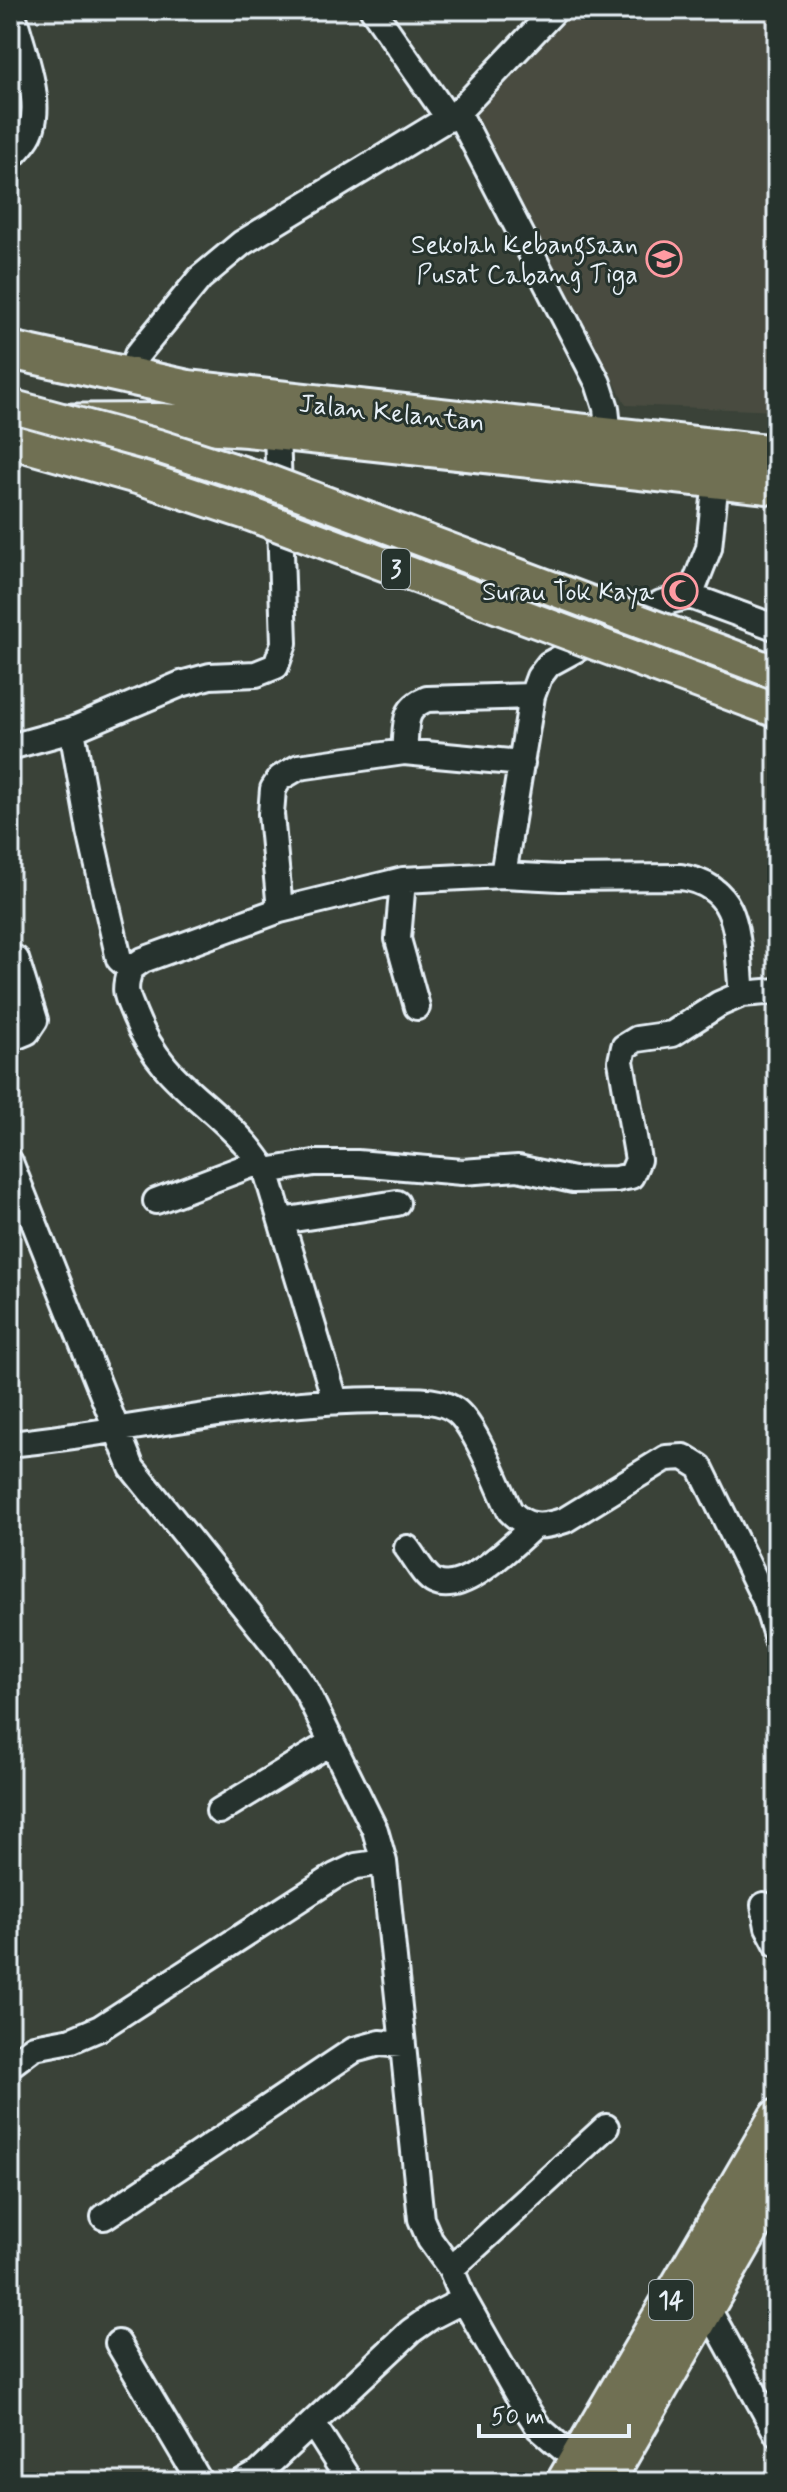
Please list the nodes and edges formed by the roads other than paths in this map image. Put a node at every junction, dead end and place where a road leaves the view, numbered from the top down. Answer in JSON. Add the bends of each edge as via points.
{"nodes":[{"id":1,"x":12,"y":10,"type":"edge"},
{"id":2,"x":373,"y":10,"type":"edge"},
{"id":3,"x":555,"y":10,"type":"edge"},
{"id":4,"x":454,"y":116,"type":"junction"},
{"id":5,"x":10,"y":158,"type":"edge"},
{"id":6,"x":10,"y":350,"type":"edge"},
{"id":7,"x":129,"y":378,"type":"junction"},
{"id":8,"x":10,"y":406,"type":"edge"},
{"id":9,"x":10,"y":423,"type":"edge"},
{"id":10,"x":277,"y":431,"type":"junction"},
{"id":11,"x":609,"y":436,"type":"junction"},
{"id":12,"x":10,"y":441,"type":"edge"},
{"id":13,"x":777,"y":454,"type":"edge"},
{"id":14,"x":716,"y":479,"type":"junction"},
{"id":15,"x":777,"y":486,"type":"edge"},
{"id":16,"x":690,"y":596,"type":"junction"},
{"id":17,"x":777,"y":628,"type":"edge"},
{"id":18,"x":777,"y":673,"type":"edge"},
{"id":19,"x":532,"y":696,"type":"junction"},
{"id":20,"x":777,"y":711,"type":"edge"},
{"id":21,"x":72,"y":730,"type":"junction"},
{"id":22,"x":10,"y":747,"type":"edge"},
{"id":23,"x":404,"y":752,"type":"junction"},
{"id":24,"x":522,"y":763,"type":"junction"},
{"id":25,"x":503,"y":875,"type":"junction"},
{"id":26,"x":403,"y":880,"type":"junction"},
{"id":27,"x":280,"y":910,"type":"junction"},
{"id":28,"x":16,"y":959,"type":"dead end"},
{"id":29,"x":130,"y":969,"type":"junction"},
{"id":30,"x":777,"y":991,"type":"edge"},
{"id":31,"x":742,"y":994,"type":"junction"},
{"id":32,"x":417,"y":1007,"type":"dead end"},
{"id":33,"x":10,"y":1039,"type":"edge"},
{"id":34,"x":10,"y":1162,"type":"edge"},
{"id":35,"x":263,"y":1166,"type":"junction"},
{"id":36,"x":156,"y":1201,"type":"dead end"},
{"id":37,"x":397,"y":1203,"type":"dead end"},
{"id":38,"x":281,"y":1221,"type":"junction"},
{"id":39,"x":335,"y":1400,"type":"junction"},
{"id":40,"x":117,"y":1431,"type":"junction"},
{"id":41,"x":10,"y":1444,"type":"edge"},
{"id":42,"x":534,"y":1526,"type":"junction"},
{"id":43,"x":407,"y":1548,"type":"dead end"},
{"id":44,"x":777,"y":1639,"type":"edge"},
{"id":45,"x":332,"y":1742,"type":"junction"},
{"id":46,"x":219,"y":1811,"type":"dead end"},
{"id":47,"x":384,"y":1862,"type":"junction"},
{"id":48,"x":764,"y":1905,"type":"dead end"},
{"id":49,"x":777,"y":1944,"type":"edge"},
{"id":50,"x":402,"y":2045,"type":"junction"},
{"id":51,"x":10,"y":2065,"type":"edge"},
{"id":52,"x":777,"y":2118,"type":"edge"},
{"id":53,"x":606,"y":2127,"type":"dead end"},
{"id":54,"x":777,"y":2184,"type":"edge"},
{"id":55,"x":104,"y":2217,"type":"dead end"},
{"id":56,"x":451,"y":2269,"type":"junction"},
{"id":57,"x":464,"y":2300,"type":"junction"},
{"id":58,"x":706,"y":2305,"type":"junction"},
{"id":59,"x":118,"y":2343,"type":"dead end"},
{"id":60,"x":313,"y":2424,"type":"junction"},
{"id":61,"x":777,"y":2434,"type":"edge"},
{"id":62,"x":582,"y":2475,"type":"edge"},
{"id":63,"x":200,"y":2482,"type":"edge"},
{"id":64,"x":243,"y":2482,"type":"edge"},
{"id":65,"x":350,"y":2482,"type":"edge"}],
"edges":[{"from":1,"to":5,"type":"street","via":[[35,108],[32,128]]},
{"from":2,"to":4,"type":"street"},
{"from":3,"to":4,"type":"street"},
{"from":4,"to":7,"type":"street","via":[[218,261],[137,355]]},
{"from":4,"to":11,"type":"street","via":[[598,383]]},
{"from":6,"to":7,"type":"highway","name":"Jalan Kelantan"},
{"from":7,"to":11,"type":"highway","name":"Jalan Kelantan"},
{"from":8,"to":18,"type":"main road","number":"3","bridge":true,"via":[[264,480]]},
{"from":9,"to":10,"type":"highway","name":"Jalan Kelantan","via":[[161,422]]},
{"from":10,"to":14,"type":"highway","name":"Jalan Kelantan"},
{"from":10,"to":21,"type":"street","via":[[284,643],[276,666],[267,672],[181,684]]},
{"from":11,"to":13,"type":"highway","name":"Jalan Kelantan"},
{"from":12,"to":20,"type":"main road","number":"3","bridge":true,"via":[[250,514]]},
{"from":14,"to":15,"type":"highway","name":"Jalan Kelantan"},
{"from":14,"to":16,"type":"street","via":[[709,548]]},
{"from":16,"to":17,"type":"street"},
{"from":16,"to":19,"type":"street","via":[[661,603],[549,664]]},
{"from":19,"to":23,"type":"street","via":[[427,699],[414,704],[407,713]]},
{"from":19,"to":24,"type":"street"},
{"from":21,"to":22,"type":"street"},
{"from":21,"to":29,"type":"street","via":[[119,959]]},
{"from":23,"to":24,"type":"street"},
{"from":23,"to":27,"type":"street","via":[[299,767],[280,778],[273,789],[271,814]]},
{"from":24,"to":25,"type":"street"},
{"from":25,"to":26,"type":"street"},
{"from":25,"to":31,"type":"street","via":[[681,877],[706,884],[727,902],[734,919]]},
{"from":26,"to":27,"type":"street"},
{"from":26,"to":32,"type":"street","via":[[398,939]]},
{"from":27,"to":29,"type":"street"},
{"from":28,"to":33,"type":"street","via":[[35,1020],[27,1032]]},
{"from":29,"to":35,"type":"street","via":[[124,988],[158,1059]]},
{"from":30,"to":31,"type":"street"},
{"from":31,"to":35,"type":"street","via":[[672,1034],[637,1039],[624,1047],[621,1061],[638,1160],[631,1176],[573,1180],[518,1168],[462,1172],[357,1163]]},
{"from":34,"to":40,"type":"street"},
{"from":35,"to":36,"type":"street"},
{"from":35,"to":38,"type":"street"},
{"from":37,"to":38,"type":"street"},
{"from":38,"to":39,"type":"street"},
{"from":39,"to":40,"type":"street"},
{"from":39,"to":42,"type":"street","via":[[446,1404],[469,1425],[510,1511]]},
{"from":40,"to":41,"type":"street"},
{"from":40,"to":45,"type":"street","via":[[132,1468],[280,1652]]},
{"from":42,"to":43,"type":"street","via":[[481,1570],[447,1585],[433,1581]]},
{"from":42,"to":44,"type":"street","via":[[565,1520],[666,1458],[684,1457],[700,1467],[765,1600]]},
{"from":45,"to":46,"type":"street"},
{"from":45,"to":47,"type":"street","via":[[375,1830]]},
{"from":47,"to":50,"type":"street"},
{"from":47,"to":51,"type":"street","via":[[335,1876],[100,2028],[34,2047]]},
{"from":48,"to":49,"type":"street"},
{"from":50,"to":55,"type":"street","via":[[380,2043],[354,2050]]},
{"from":50,"to":56,"type":"street","via":[[421,2219]]},
{"from":52,"to":62,"type":"highway","number":"14"},
{"from":53,"to":56,"type":"street"},
{"from":54,"to":58,"type":"highway","number":"14"},
{"from":56,"to":57,"type":"street"},
{"from":57,"to":60,"type":"street","via":[[411,2331]]},
{"from":57,"to":62,"type":"street","via":[[539,2428]]},
{"from":58,"to":61,"type":"street"},
{"from":58,"to":62,"type":"highway","number":"14"},
{"from":59,"to":63,"type":"street"},
{"from":60,"to":64,"type":"street"},
{"from":60,"to":65,"type":"street"}]}
